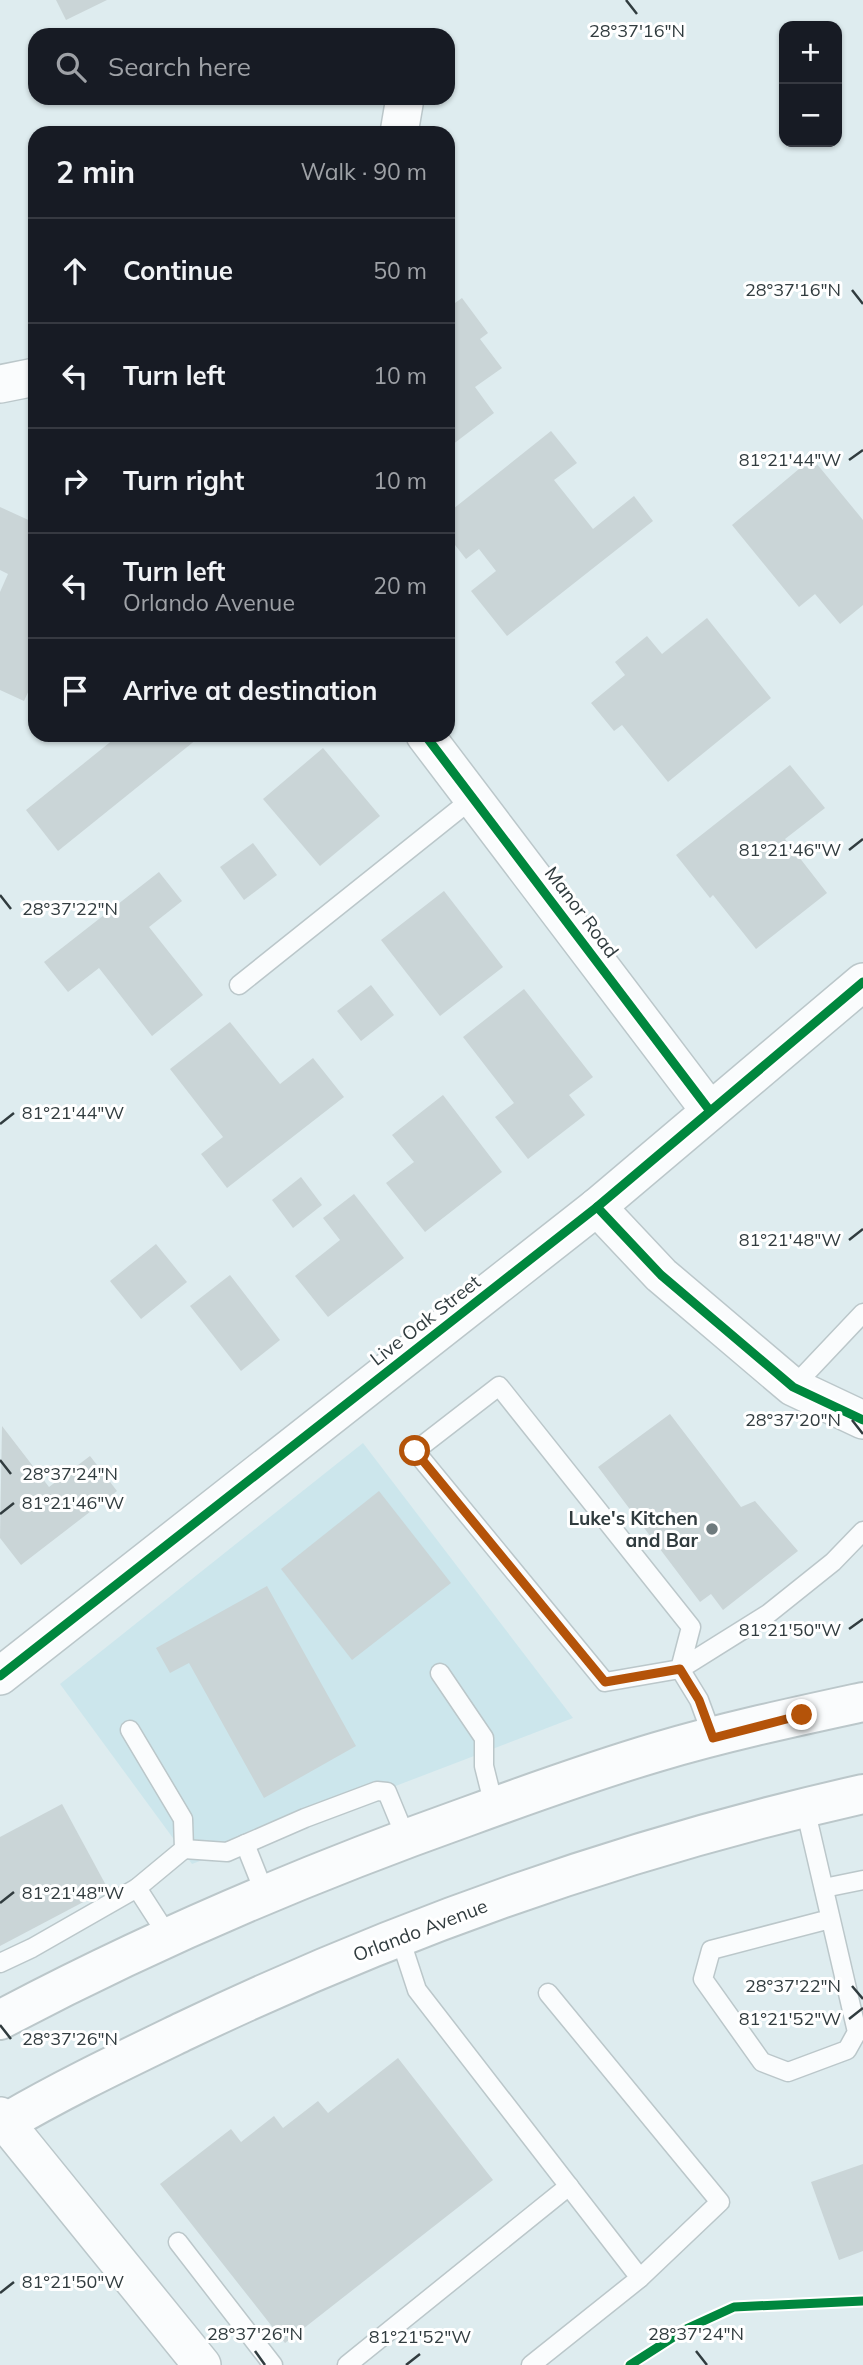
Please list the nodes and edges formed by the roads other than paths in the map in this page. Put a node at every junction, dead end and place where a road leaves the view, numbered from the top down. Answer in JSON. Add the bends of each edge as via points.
{"nodes":[{"id":1,"x":404,"y":105,"type":"edge"},
{"id":2,"x":399,"y":126,"type":"edge"},
{"id":3,"x":28,"y":378,"type":"edge"},
{"id":4,"x":0,"y":384,"type":"edge"},
{"id":5,"x":430,"y":742,"type":"edge"},
{"id":6,"x":473,"y":798,"type":"junction"},
{"id":7,"x":863,"y":982,"type":"edge"},
{"id":8,"x":239,"y":985,"type":"dead end"},
{"id":9,"x":710,"y":1111,"type":"junction"},
{"id":10,"x":597,"y":1207,"type":"junction"},
{"id":11,"x":863,"y":1314,"type":"edge"},
{"id":12,"x":793,"y":1387,"type":"junction"},
{"id":13,"x":863,"y":1420,"type":"edge"},
{"id":14,"x":863,"y":1531,"type":"edge"},
{"id":15,"x":4,"y":1664,"type":"edge"},
{"id":16,"x":680,"y":1669,"type":"junction"},
{"id":17,"x":439,"y":1673,"type":"dead end"},
{"id":18,"x":863,"y":1702,"type":"edge"},
{"id":19,"x":130,"y":1730,"type":"dead end"},
{"id":20,"x":713,"y":1738,"type":"junction"},
{"id":21,"x":863,"y":1794,"type":"edge"},
{"id":22,"x":494,"y":1806,"type":"junction"},
{"id":23,"x":805,"y":1808,"type":"junction"},
{"id":24,"x":406,"y":1838,"type":"junction"},
{"id":25,"x":245,"y":1844,"type":"junction"},
{"id":26,"x":184,"y":1849,"type":"junction"},
{"id":27,"x":863,"y":1880,"type":"edge"},
{"id":28,"x":137,"y":1888,"type":"junction"},
{"id":29,"x":824,"y":1888,"type":"junction"},
{"id":30,"x":265,"y":1894,"type":"junction"},
{"id":31,"x":830,"y":1919,"type":"junction"},
{"id":32,"x":399,"y":1935,"type":"junction"},
{"id":33,"x":168,"y":1936,"type":"junction"},
{"id":34,"x":0,"y":1963,"type":"edge"},
{"id":35,"x":548,"y":1993,"type":"dead end"},
{"id":36,"x":0,"y":2020,"type":"edge"},
{"id":37,"x":2,"y":2122,"type":"edge"},
{"id":38,"x":569,"y":2186,"type":"junction"},
{"id":39,"x":178,"y":2242,"type":"dead end"},
{"id":40,"x":640,"y":2278,"type":"junction"},
{"id":41,"x":202,"y":2365,"type":"edge"},
{"id":42,"x":272,"y":2365,"type":"edge"},
{"id":43,"x":347,"y":2365,"type":"edge"},
{"id":44,"x":531,"y":2365,"type":"edge"}],
"edges":[{"from":1,"to":2,"type":"street"},
{"from":3,"to":4,"type":"street"},
{"from":5,"to":6,"type":"street","name":"Manor Road"},
{"from":6,"to":8,"type":"lane"},
{"from":6,"to":9,"type":"street","name":"Manor Road"},
{"from":7,"to":9,"type":"street","name":"Live Oak Street"},
{"from":9,"to":10,"type":"street","name":"Live Oak Street"},
{"from":10,"to":12,"type":"street","via":[[661,1275]]},
{"from":10,"to":15,"type":"street","name":"Live Oak Street"},
{"from":11,"to":12,"type":"lane"},
{"from":12,"to":13,"type":"street"},
{"from":14,"to":16,"type":"lane","via":[[833,1562],[768,1614]]},
{"from":16,"to":16,"type":"lane","via":[[691,1627],[499,1386],[415,1451],[605,1682]]},
{"from":16,"to":20,"type":"lane","via":[[699,1700]]},
{"from":17,"to":22,"type":"lane","via":[[484,1738],[484,1766]]},
{"from":18,"to":20,"type":"main road"},
{"from":19,"to":26,"type":"lane","via":[[183,1818]]},
{"from":20,"to":22,"type":"main road"},
{"from":21,"to":23,"type":"main road","name":"Orlando Avenue"},
{"from":22,"to":24,"type":"main road"},
{"from":23,"to":29,"type":"lane"},
{"from":23,"to":32,"type":"main road","name":"Orlando Avenue","via":[[676,1841]]},
{"from":24,"to":25,"type":"lane","via":[[387,1792],[377,1791]]},
{"from":24,"to":30,"type":"main road"},
{"from":25,"to":26,"type":"lane","via":[[227,1852]]},
{"from":25,"to":30,"type":"lane"},
{"from":26,"to":28,"type":"lane"},
{"from":27,"to":29,"type":"lane"},
{"from":28,"to":33,"type":"lane"},
{"from":28,"to":34,"type":"lane"},
{"from":29,"to":31,"type":"lane"},
{"from":30,"to":33,"type":"main road"},
{"from":31,"to":31,"type":"lane","via":[[857,2032],[847,2050],[788,2072],[762,2062],[703,1979],[711,1950]]},
{"from":32,"to":37,"type":"main road","name":"Orlando Avenue","via":[[266,1992]]},
{"from":32,"to":38,"type":"lane","via":[[417,1990]]},
{"from":33,"to":36,"type":"main road"},
{"from":35,"to":40,"type":"lane","via":[[720,2202]]},
{"from":37,"to":41,"type":"street"},
{"from":38,"to":40,"type":"lane"},
{"from":38,"to":43,"type":"lane"},
{"from":39,"to":42,"type":"lane"},
{"from":40,"to":44,"type":"lane"}]}
